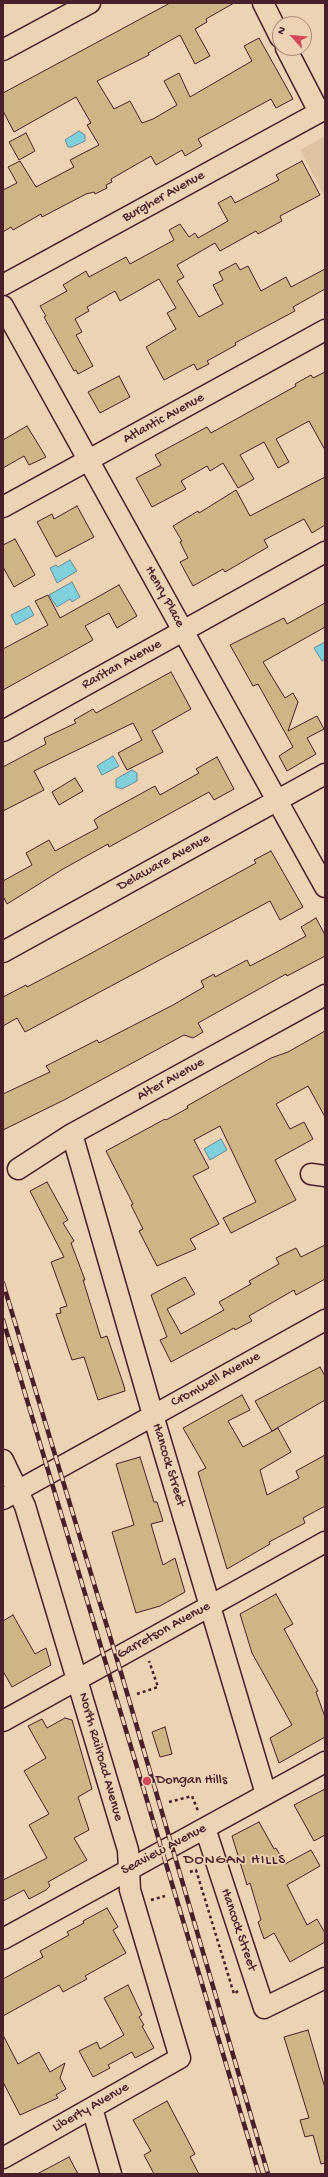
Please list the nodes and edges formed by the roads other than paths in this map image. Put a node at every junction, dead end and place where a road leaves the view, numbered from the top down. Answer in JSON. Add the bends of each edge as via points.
{"nodes":[{"id":1,"x":90,"y":3,"type":"edge"},
{"id":2,"x":263,"y":3,"type":"edge"},
{"id":3,"x":272,"y":21,"type":"edge"},
{"id":4,"x":3,"y":50,"type":"edge"},
{"id":5,"x":291,"y":56,"type":"edge"},
{"id":6,"x":322,"y":111,"type":"edge"},
{"id":7,"x":3,"y":285,"type":"edge"},
{"id":8,"x":3,"y":306,"type":"edge"},
{"id":9,"x":325,"y":330,"type":"edge"},
{"id":10,"x":88,"y":461,"type":"junction"},
{"id":11,"x":3,"y":507,"type":"edge"},
{"id":12,"x":325,"y":552,"type":"edge"},
{"id":13,"x":183,"y":632,"type":"junction"},
{"id":14,"x":3,"y":731,"type":"edge"},
{"id":15,"x":325,"y":774,"type":"edge"},
{"id":16,"x":277,"y":801,"type":"junction"},
{"id":17,"x":325,"y":887,"type":"edge"},
{"id":18,"x":3,"y":952,"type":"edge"},
{"id":19,"x":325,"y":995,"type":"edge"},
{"id":20,"x":72,"y":1134,"type":"junction"},
{"id":21,"x":18,"y":1169,"type":"dead end"},
{"id":22,"x":325,"y":1320,"type":"edge"},
{"id":23,"x":153,"y":1415,"type":"junction"},
{"id":24,"x":3,"y":1460,"type":"edge"},
{"id":25,"x":10,"y":1495,"type":"edge"},
{"id":26,"x":325,"y":1542,"type":"edge"},
{"id":27,"x":210,"y":1606,"type":"junction"},
{"id":28,"x":77,"y":1680,"type":"junction"},
{"id":29,"x":3,"y":1721,"type":"edge"},
{"id":30,"x":325,"y":1762,"type":"edge"},
{"id":31,"x":266,"y":1794,"type":"junction"},
{"id":32,"x":201,"y":1820,"type":"junction"},
{"id":33,"x":128,"y":1868,"type":"junction"},
{"id":34,"x":3,"y":1939,"type":"edge"},
{"id":35,"x":324,"y":1982,"type":"edge"},
{"id":36,"x":180,"y":2058,"type":"joint"},
{"id":37,"x":92,"y":2108,"type":"junction"},
{"id":38,"x":3,"y":2158,"type":"edge"},
{"id":39,"x":111,"y":2174,"type":"edge"}],
"edges":[{"from":1,"to":4,"type":"street"},
{"from":2,"to":3,"type":"street"},
{"from":5,"to":6,"type":"street"},
{"from":6,"to":7,"type":"street","name":"Burgher Avenue"},
{"from":8,"to":10,"type":"street","name":"Henry Place"},
{"from":9,"to":10,"type":"street","name":"Atlantic Avenue"},
{"from":10,"to":11,"type":"street","name":"Atlantic Avenue"},
{"from":10,"to":13,"type":"street","name":"Henry Place"},
{"from":12,"to":13,"type":"street","name":"Raritan Avenue"},
{"from":13,"to":14,"type":"street","name":"Raritan Avenue"},
{"from":13,"to":16,"type":"street","name":"Henry Place"},
{"from":15,"to":16,"type":"street","name":"Delaware Avenue"},
{"from":16,"to":17,"type":"street","name":"Henry Place"},
{"from":16,"to":18,"type":"street","name":"Delaware Avenue"},
{"from":19,"to":20,"type":"street","name":"Alter Avenue"},
{"from":20,"to":21,"type":"street","name":"Alter Avenue"},
{"from":20,"to":23,"type":"street","name":"Hancock Street"},
{"from":22,"to":23,"type":"street","name":"Cromwell Avenue"},
{"from":23,"to":25,"type":"street","name":"Cromwell Avenue"},
{"from":23,"to":27,"type":"street","name":"Hancock Street"},
{"from":24,"to":25,"type":"street","name":"North Railroad Avenue"},
{"from":25,"to":28,"type":"street","name":"North Railroad Avenue","via":[[25,1506]]},
{"from":26,"to":27,"type":"street","name":"Garretson Avenue"},
{"from":27,"to":28,"type":"street","name":"Garretson Avenue"},
{"from":27,"to":31,"type":"street","name":"Hancock Street"},
{"from":28,"to":29,"type":"street","name":"Garretson Avenue"},
{"from":28,"to":33,"type":"street","name":"North Railroad Avenue","via":[[128,1850]]},
{"from":30,"to":31,"type":"street","name":"Seaview Avenue"},
{"from":31,"to":32,"type":"street","name":"Seaview Avenue"},
{"from":32,"to":33,"type":"street","name":"Seaview Avenue"},
{"from":32,"to":35,"type":"street","name":"Hancock Street","via":[[264,2008]]},
{"from":33,"to":34,"type":"street","name":"Seaview Avenue"},
{"from":33,"to":36,"type":"street","name":"North Railroad Avenue","via":[[130,1890]]},
{"from":36,"to":37,"type":"street","name":"Liberty Avenue"},
{"from":37,"to":38,"type":"street","name":"Liberty Avenue"},
{"from":37,"to":39,"type":"street"}]}
